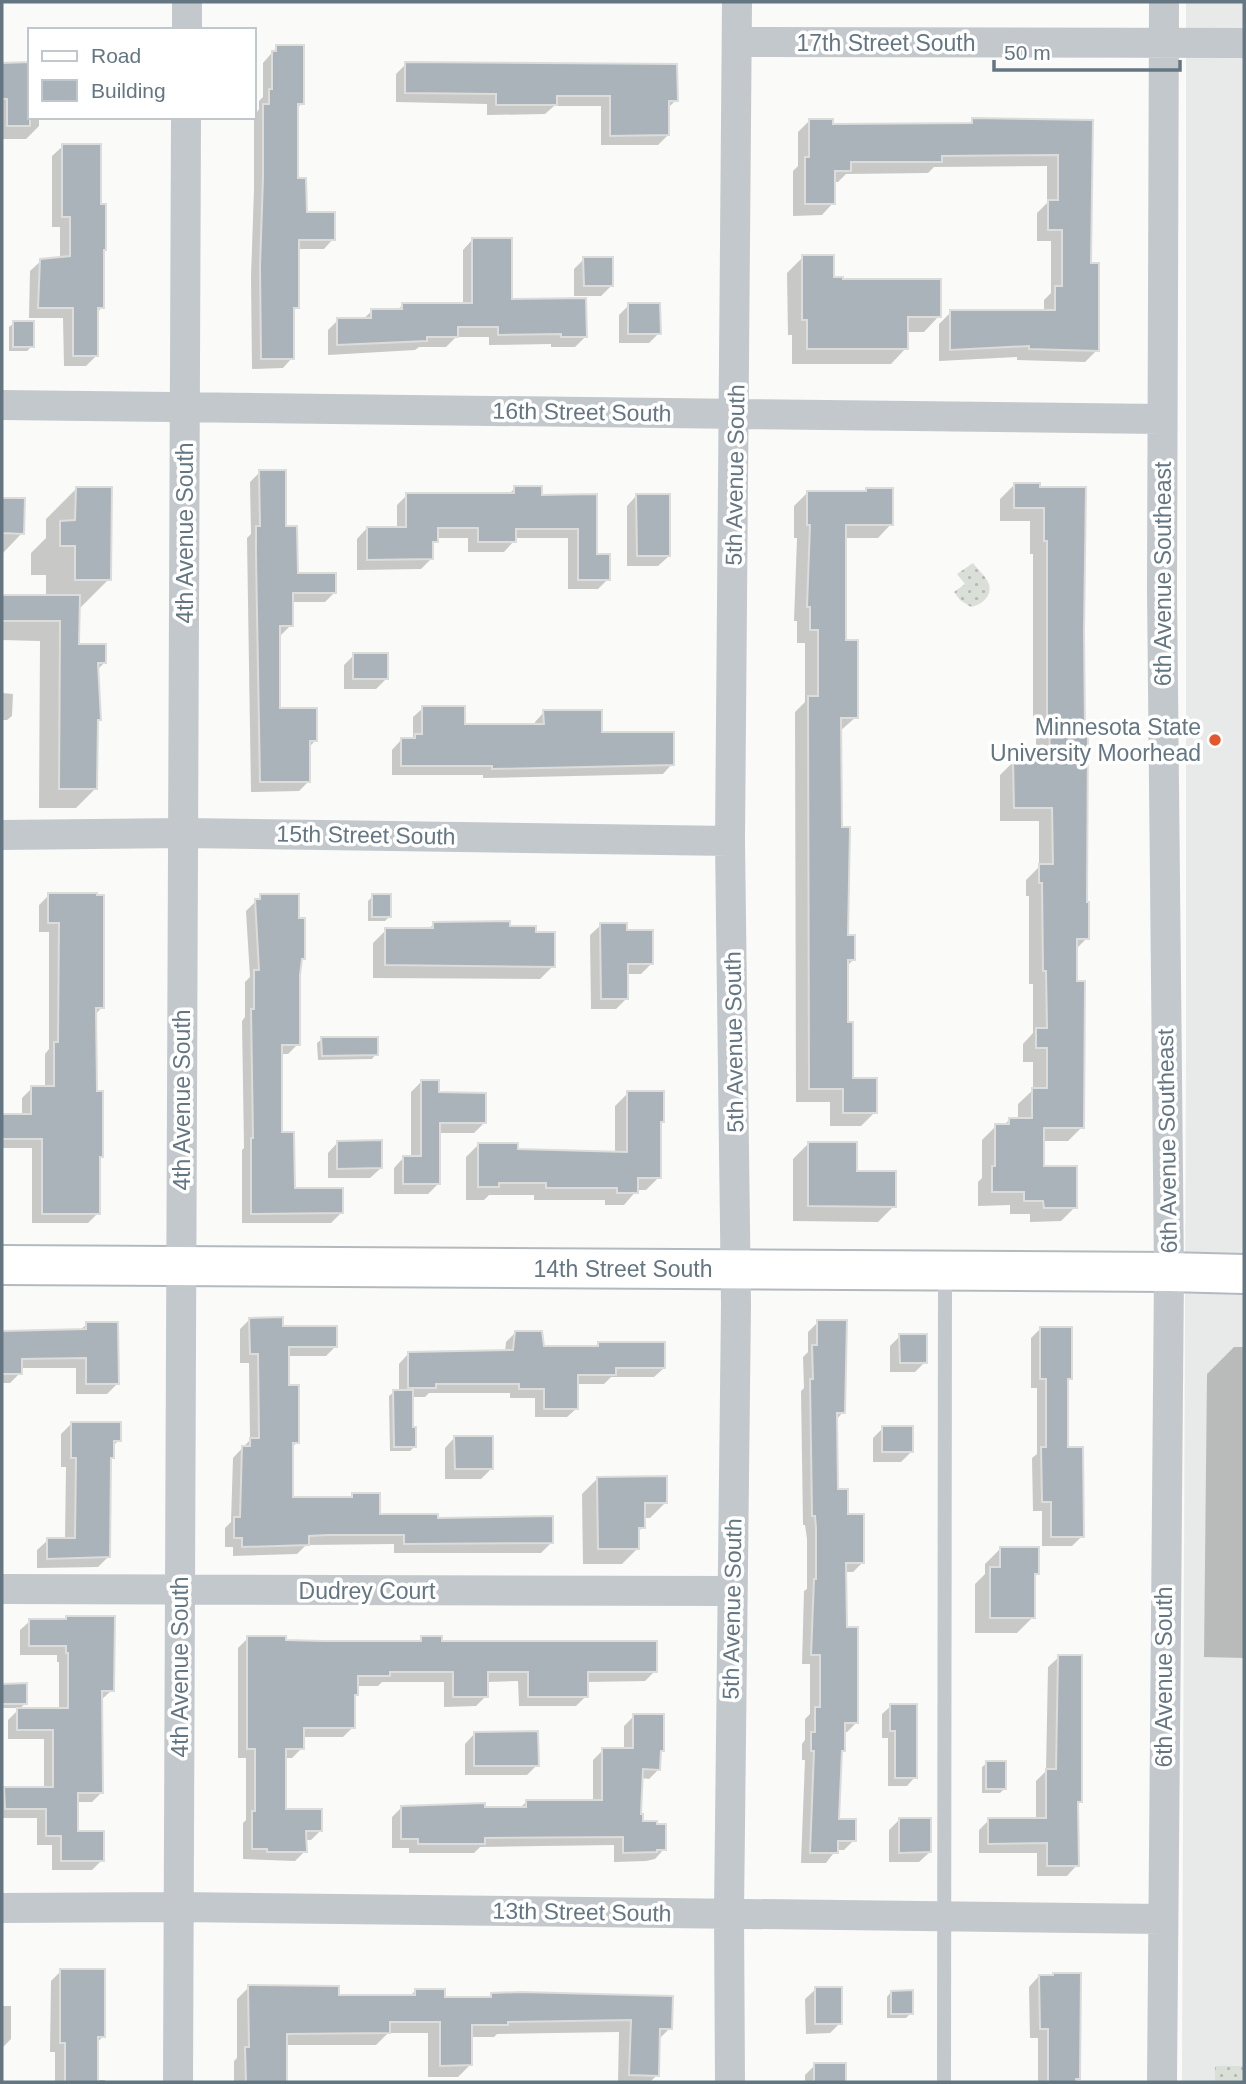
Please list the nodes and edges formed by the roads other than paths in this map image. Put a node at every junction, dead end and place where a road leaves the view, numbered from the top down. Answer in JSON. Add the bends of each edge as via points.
{"nodes":[{"id":1,"x":187,"y":2,"type":"edge"},
{"id":2,"x":737,"y":2,"type":"edge"},
{"id":3,"x":1164,"y":2,"type":"edge"},
{"id":4,"x":187,"y":28,"type":"edge"},
{"id":5,"x":739,"y":43,"type":"junction"},
{"id":6,"x":1163,"y":43,"type":"junction"},
{"id":7,"x":1244,"y":43,"type":"edge"},
{"id":8,"x":186,"y":119,"type":"edge"},
{"id":9,"x":2,"y":405,"type":"edge"},
{"id":10,"x":185,"y":406,"type":"junction"},
{"id":11,"x":735,"y":414,"type":"junction"},
{"id":12,"x":1162,"y":419,"type":"junction"},
{"id":13,"x":184,"y":833,"type":"junction"},
{"id":14,"x":2,"y":835,"type":"edge"},
{"id":15,"x":730,"y":841,"type":"junction"},
{"id":16,"x":2,"y":1265,"type":"edge"},
{"id":17,"x":182,"y":1265,"type":"junction"},
{"id":18,"x":735,"y":1269,"type":"junction"},
{"id":19,"x":945,"y":1271,"type":"junction"},
{"id":20,"x":1169,"y":1272,"type":"junction"},
{"id":21,"x":1244,"y":1274,"type":"edge"},
{"id":22,"x":2,"y":1589,"type":"edge"},
{"id":23,"x":181,"y":1590,"type":"junction"},
{"id":24,"x":732,"y":1591,"type":"junction"},
{"id":25,"x":180,"y":1907,"type":"junction"},
{"id":26,"x":2,"y":1909,"type":"edge"},
{"id":27,"x":729,"y":1913,"type":"junction"},
{"id":28,"x":945,"y":1917,"type":"junction"},
{"id":29,"x":1163,"y":1919,"type":"junction"},
{"id":30,"x":178,"y":2082,"type":"edge"},
{"id":31,"x":730,"y":2082,"type":"edge"},
{"id":32,"x":944,"y":2082,"type":"edge"},
{"id":33,"x":1162,"y":2082,"type":"edge"}],
"edges":[{"from":1,"to":4,"type":"street"},
{"from":2,"to":5,"type":"street","name":"5th Avenue South"},
{"from":3,"to":6,"type":"street","name":"6th Avenue Southeast"},
{"from":5,"to":6,"type":"street","name":"17th Street South"},
{"from":5,"to":11,"type":"street","name":"5th Avenue South"},
{"from":6,"to":7,"type":"street","name":"17th Street South"},
{"from":6,"to":12,"type":"street","name":"6th Avenue Southeast"},
{"from":8,"to":10,"type":"street","name":"4th Avenue South"},
{"from":9,"to":10,"type":"street","name":"16th Street South"},
{"from":10,"to":11,"type":"street","name":"16th Street South"},
{"from":10,"to":13,"type":"street","name":"4th Avenue South"},
{"from":11,"to":12,"type":"street","name":"16th Street South"},
{"from":11,"to":15,"type":"street","name":"5th Avenue South"},
{"from":12,"to":20,"type":"street","name":"6th Avenue Southeast"},
{"from":13,"to":14,"type":"street","name":"15th Street South"},
{"from":13,"to":15,"type":"street","name":"15th Street South"},
{"from":13,"to":17,"type":"street","name":"4th Avenue South"},
{"from":15,"to":18,"type":"street","name":"5th Avenue South"},
{"from":16,"to":17,"type":"street","name":"14th Street South"},
{"from":17,"to":18,"type":"street","name":"14th Street South"},
{"from":17,"to":23,"type":"street","name":"4th Avenue South"},
{"from":18,"to":19,"type":"street","name":"14th Street South"},
{"from":18,"to":24,"type":"street","name":"5th Avenue South"},
{"from":19,"to":20,"type":"street","name":"14th Street South"},
{"from":19,"to":28,"type":"lane"},
{"from":20,"to":21,"type":"street","name":"14th Street South"},
{"from":20,"to":29,"type":"street","name":"6th Avenue South"},
{"from":22,"to":23,"type":"street","name":"Dudrey Court"},
{"from":23,"to":24,"type":"street","name":"Dudrey Court"},
{"from":23,"to":25,"type":"street","name":"4th Avenue South"},
{"from":24,"to":27,"type":"street","name":"5th Avenue South"},
{"from":25,"to":26,"type":"street","name":"13th Street South"},
{"from":25,"to":27,"type":"street","name":"13th Street South"},
{"from":25,"to":30,"type":"street","name":"4th Avenue South"},
{"from":27,"to":28,"type":"street","name":"13th Street South"},
{"from":27,"to":31,"type":"street","name":"5th Avenue South"},
{"from":28,"to":29,"type":"street","name":"13th Street South"},
{"from":28,"to":32,"type":"lane"},
{"from":29,"to":33,"type":"street","name":"6th Avenue South"}]}
